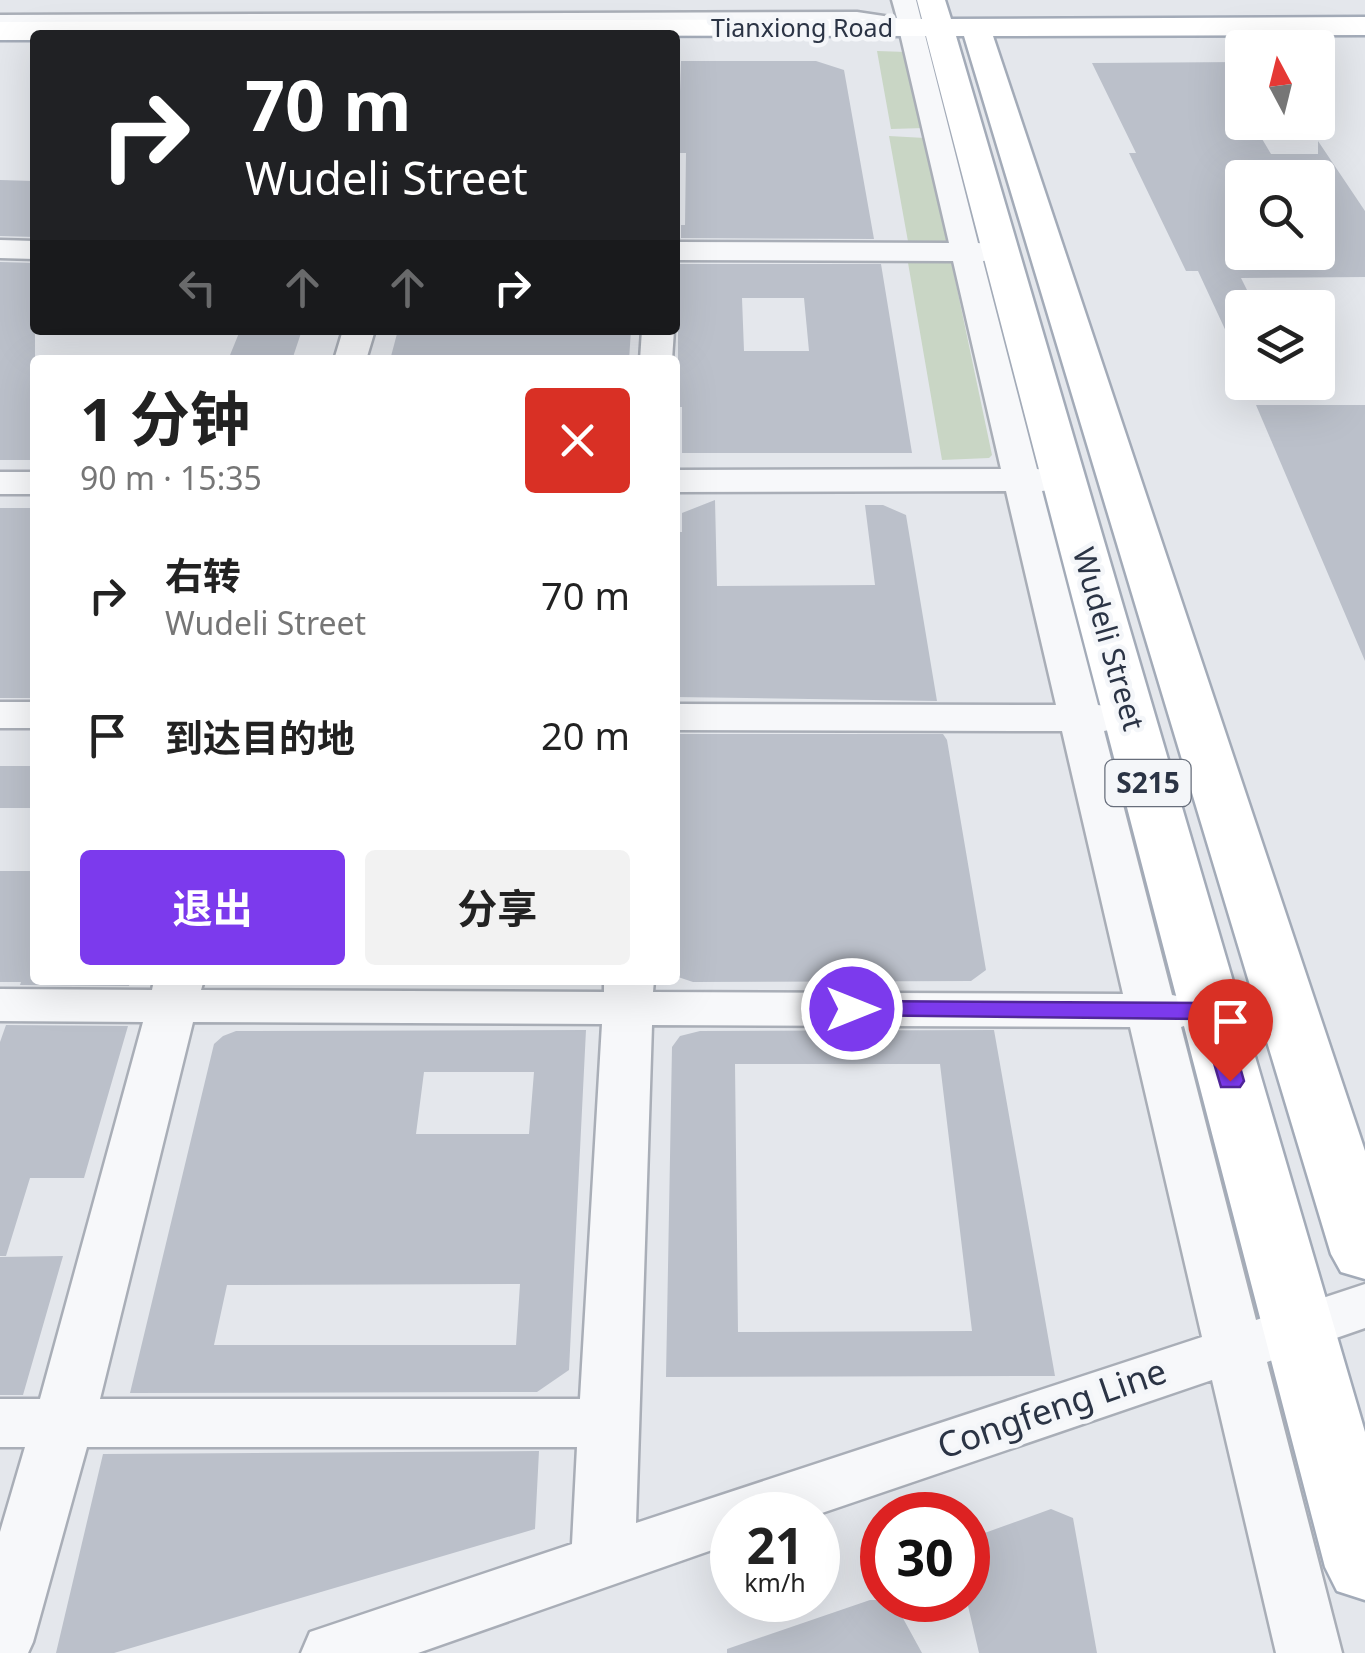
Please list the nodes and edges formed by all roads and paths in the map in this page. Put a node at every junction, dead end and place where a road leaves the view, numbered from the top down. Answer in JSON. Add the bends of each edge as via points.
{"nodes":[{"id":1,"x":21,"y":0,"type":"edge"},
{"id":2,"x":940,"y":20,"type":"edge"},
{"id":3,"x":1,"y":28,"type":"edge"},
{"id":4,"x":1365,"y":29,"type":"edge"},
{"id":5,"x":680,"y":31,"type":"edge"},
{"id":6,"x":30,"y":36,"type":"edge"},
{"id":7,"x":680,"y":45,"type":"edge"},
{"id":8,"x":30,"y":50,"type":"edge"},
{"id":9,"x":0,"y":51,"type":"edge"},
{"id":10,"x":0,"y":250,"type":"edge"},
{"id":11,"x":30,"y":250,"type":"edge"},
{"id":12,"x":680,"y":251,"type":"edge"},
{"id":13,"x":983,"y":252,"type":"junction"},
{"id":14,"x":1043,"y":480,"type":"junction"},
{"id":15,"x":680,"y":481,"type":"edge"},
{"id":16,"x":30,"y":482,"type":"edge"},
{"id":17,"x":0,"y":483,"type":"edge"},
{"id":18,"x":0,"y":715,"type":"edge"},
{"id":19,"x":30,"y":715,"type":"edge"},
{"id":20,"x":680,"y":716,"type":"edge"},
{"id":21,"x":1105,"y":718,"type":"junction"},
{"id":22,"x":176,"y":993,"type":"edge"},
{"id":23,"x":628,"y":994,"type":"edge"},
{"id":24,"x":0,"y":1005,"type":"edge"},
{"id":25,"x":1151,"y":1010,"type":"junction"},
{"id":26,"x":1211,"y":1011,"type":"junction"},
{"id":27,"x":1365,"y":1254,"type":"edge"},
{"id":28,"x":1365,"y":1306,"type":"edge"},
{"id":29,"x":1299,"y":1327,"type":"junction"},
{"id":30,"x":1234,"y":1348,"type":"junction"},
{"id":31,"x":0,"y":1423,"type":"edge"},
{"id":32,"x":63,"y":1423,"type":"junction"},
{"id":33,"x":609,"y":1424,"type":"junction"},
{"id":34,"x":807,"y":1492,"type":"edge"},
{"id":35,"x":710,"y":1525,"type":"edge"},
{"id":36,"x":602,"y":1562,"type":"junction"},
{"id":37,"x":1365,"y":1567,"type":"edge"},
{"id":38,"x":0,"y":1642,"type":"edge"},
{"id":39,"x":334,"y":1653,"type":"edge"},
{"id":40,"x":1309,"y":1653,"type":"edge"}],
"edges":[{"from":1,"to":3,"type":"street"},
{"from":2,"to":3,"type":"main road","name":"Tianxiong Road"},
{"from":2,"to":4,"type":"main road","name":"Tianxiong Road"},
{"from":2,"to":5,"type":"main road","name":"Tianxiong Road"},
{"from":2,"to":7,"type":"street","via":[[862,44]]},
{"from":2,"to":13,"type":"main road","name":"Wudeli Street","number":"S215"},
{"from":2,"to":27,"type":"main road","name":"Wudeli Street","number":"S215"},
{"from":3,"to":6,"type":"main road"},
{"from":8,"to":9,"type":"street"},
{"from":10,"to":11,"type":"street"},
{"from":12,"to":13,"type":"street"},
{"from":13,"to":14,"type":"main road","name":"Wudeli Street","number":"S215"},
{"from":14,"to":15,"type":"street"},
{"from":14,"to":21,"type":"main road","name":"Wudeli Street","number":"S215"},
{"from":16,"to":17,"type":"street"},
{"from":18,"to":19,"type":"street"},
{"from":20,"to":21,"type":"street"},
{"from":21,"to":25,"type":"street"},
{"from":21,"to":26,"type":"main road","name":"Wudeli Street","number":"S215"},
{"from":22,"to":23,"type":"street"},
{"from":22,"to":24,"type":"street"},
{"from":22,"to":32,"type":"street"},
{"from":23,"to":25,"type":"street"},
{"from":23,"to":33,"type":"street"},
{"from":25,"to":26,"type":"street"},
{"from":25,"to":30,"type":"street"},
{"from":26,"to":29,"type":"main road","name":"Wudeli Street","number":"S215"},
{"from":28,"to":29,"type":"street","name":"Congfeng Line"},
{"from":29,"to":30,"type":"street","name":"Congfeng Line"},
{"from":29,"to":37,"type":"main road","name":"Wudeli Street","number":"S215"},
{"from":30,"to":34,"type":"street","name":"Congfeng Line"},
{"from":30,"to":40,"type":"street"},
{"from":31,"to":32,"type":"street"},
{"from":32,"to":33,"type":"street"},
{"from":32,"to":38,"type":"street"},
{"from":33,"to":36,"type":"street"},
{"from":35,"to":36,"type":"street","name":"Congfeng Line"},
{"from":36,"to":39,"type":"street","name":"Congfeng Line"}]}
